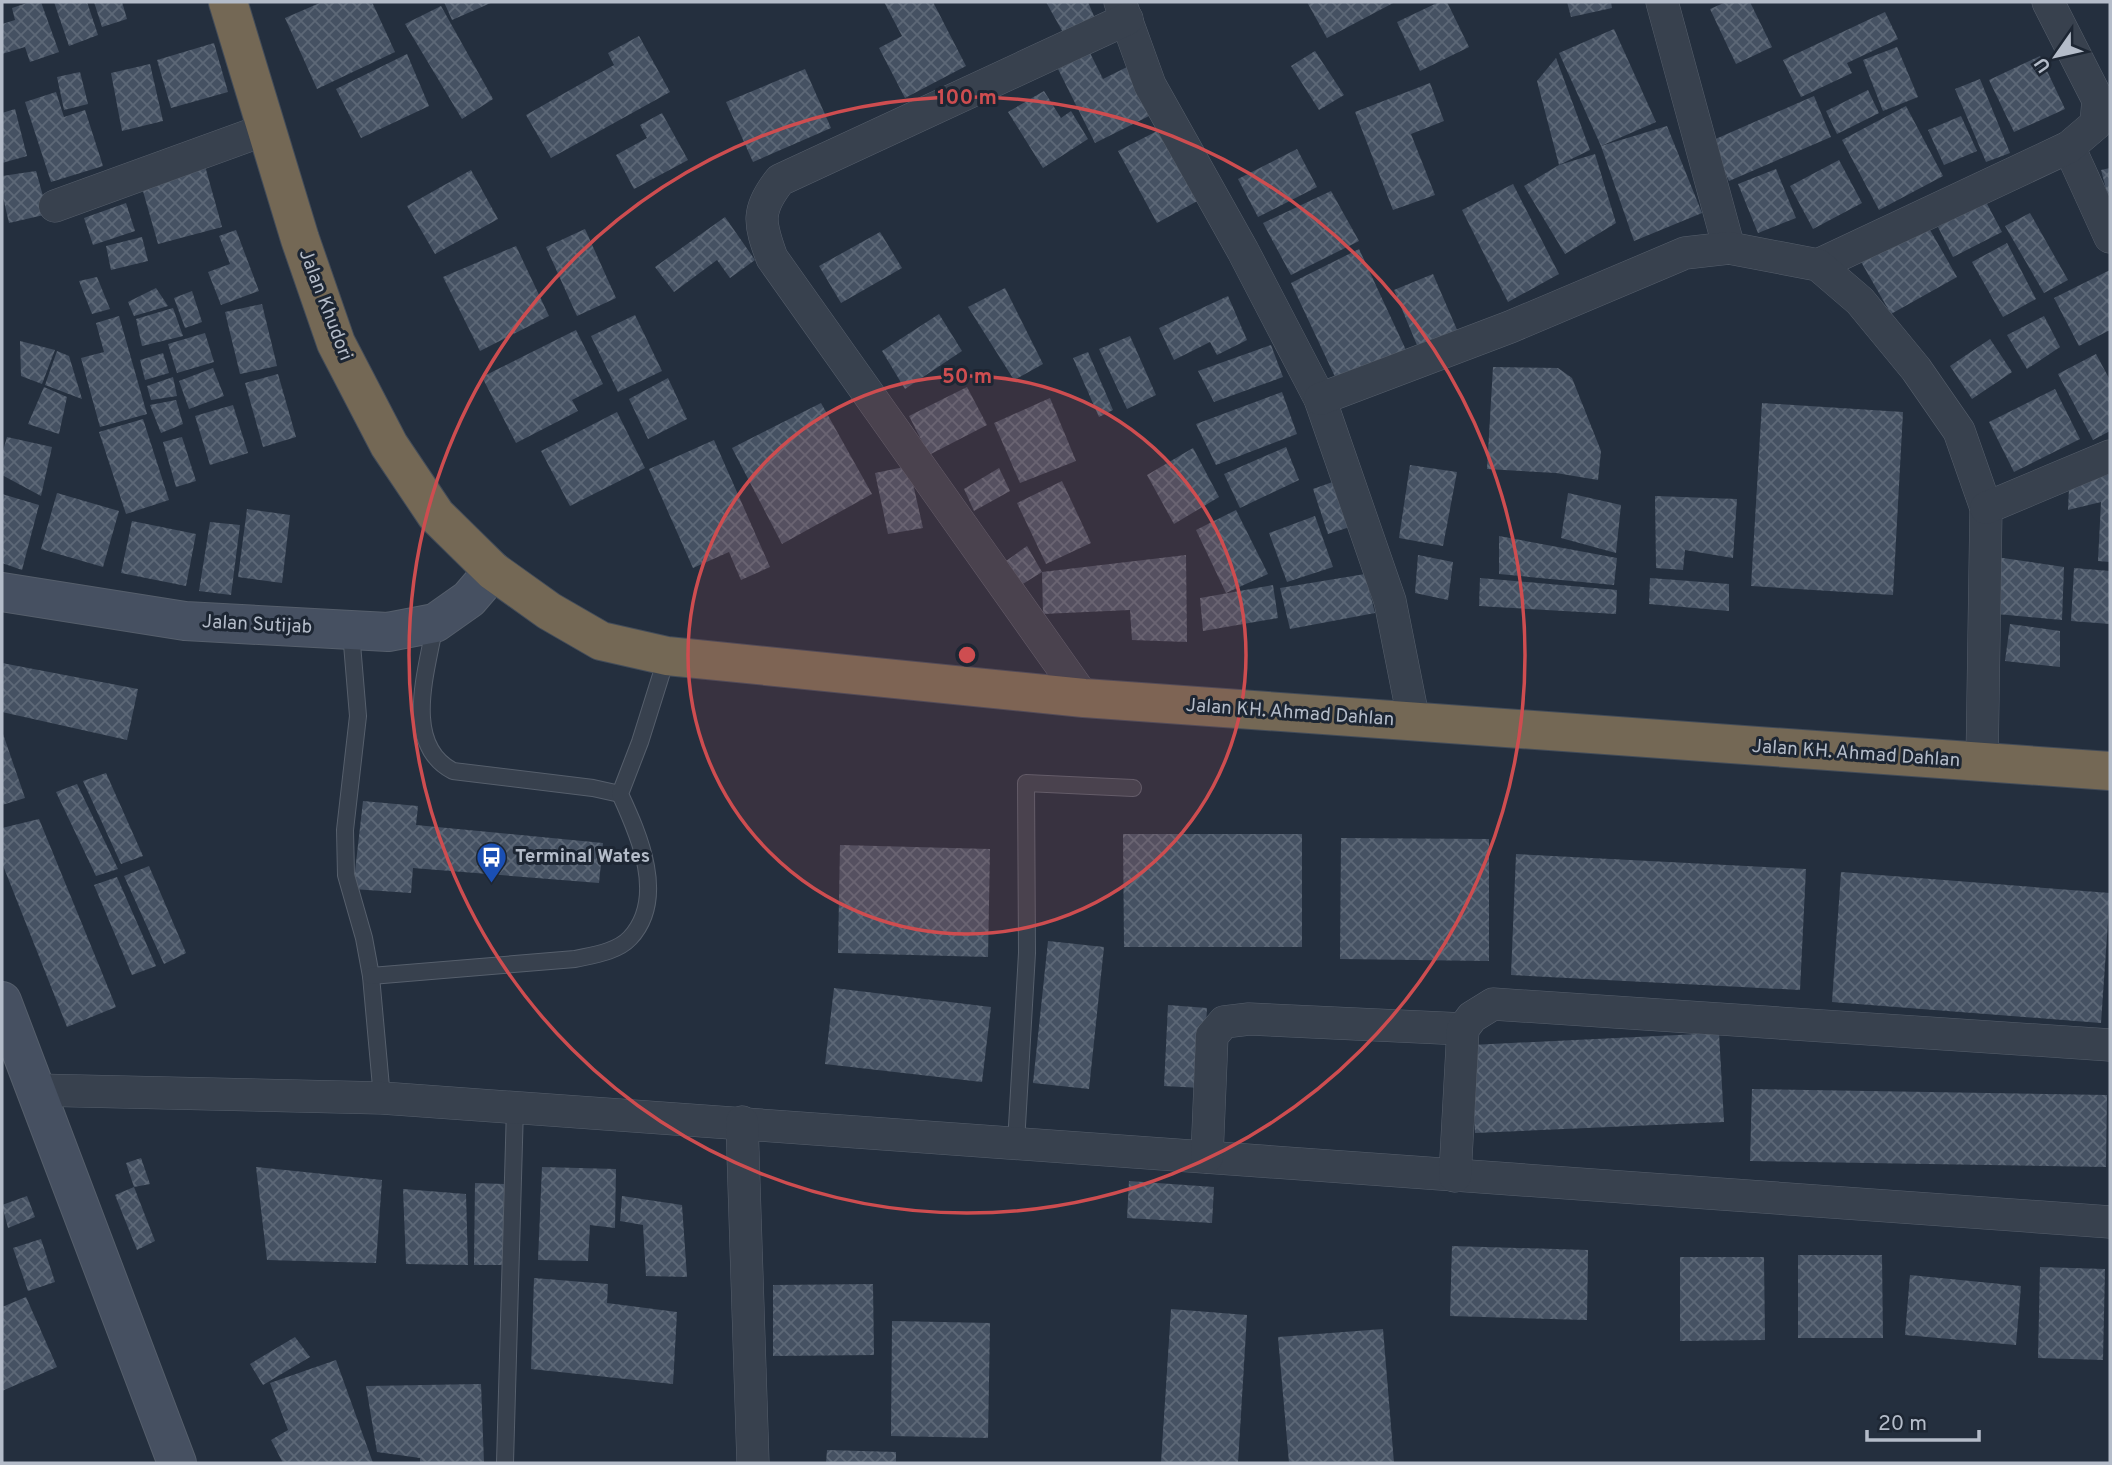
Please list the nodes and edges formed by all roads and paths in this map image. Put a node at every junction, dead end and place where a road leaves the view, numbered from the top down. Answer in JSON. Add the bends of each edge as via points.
{"nodes":[{"id":1,"x":228,"y":2,"type":"edge"},
{"id":2,"x":1662,"y":2,"type":"edge"},
{"id":3,"x":2048,"y":2,"type":"edge"},
{"id":4,"x":1124,"y":10,"type":"edge"},
{"id":5,"x":267,"y":129,"type":"junction"},
{"id":6,"x":2069,"y":147,"type":"junction"},
{"id":7,"x":55,"y":205,"type":"dead end"},
{"id":8,"x":2110,"y":237,"type":"edge"},
{"id":9,"x":1729,"y":248,"type":"junction"},
{"id":10,"x":1818,"y":265,"type":"junction"},
{"id":11,"x":1320,"y":400,"type":"junction"},
{"id":12,"x":2110,"y":457,"type":"edge"},
{"id":13,"x":1986,"y":508,"type":"junction"},
{"id":14,"x":494,"y":571,"type":"junction"},
{"id":15,"x":2,"y":592,"type":"edge"},
{"id":16,"x":435,"y":623,"type":"junction"},
{"id":17,"x":351,"y":632,"type":"junction"},
{"id":18,"x":667,"y":656,"type":"junction"},
{"id":19,"x":1084,"y":698,"type":"junction"},
{"id":20,"x":1414,"y":722,"type":"junction"},
{"id":21,"x":1982,"y":763,"type":"junction"},
{"id":22,"x":2110,"y":771,"type":"edge"},
{"id":23,"x":1133,"y":788,"type":"dead end"},
{"id":24,"x":620,"y":794,"type":"junction"},
{"id":25,"x":371,"y":976,"type":"junction"},
{"id":26,"x":2,"y":1001,"type":"edge"},
{"id":27,"x":1464,"y":1028,"type":"junction"},
{"id":28,"x":2110,"y":1045,"type":"edge"},
{"id":29,"x":36,"y":1090,"type":"junction"},
{"id":30,"x":382,"y":1098,"type":"junction"},
{"id":31,"x":515,"y":1107,"type":"junction"},
{"id":32,"x":742,"y":1122,"type":"junction"},
{"id":33,"x":1016,"y":1143,"type":"junction"},
{"id":34,"x":1208,"y":1157,"type":"junction"},
{"id":35,"x":1455,"y":1176,"type":"junction"},
{"id":36,"x":2110,"y":1222,"type":"edge"},
{"id":37,"x":177,"y":1463,"type":"edge"},
{"id":38,"x":505,"y":1463,"type":"edge"},
{"id":39,"x":753,"y":1463,"type":"edge"}],
"edges":[{"from":1,"to":5,"type":"highway","name":"Jalan Khudori"},
{"from":2,"to":9,"type":"street"},
{"from":3,"to":6,"type":"street","via":[[2098,100],[2096,124]]},
{"from":4,"to":11,"type":"street","via":[[1150,85]]},
{"from":4,"to":19,"type":"street","via":[[780,180],[765,199],[760,227],[772,258]]},
{"from":5,"to":7,"type":"street"},
{"from":5,"to":14,"type":"highway","name":"Jalan Khudori","via":[[336,343],[389,445],[436,515]]},
{"from":6,"to":8,"type":"street"},
{"from":6,"to":10,"type":"street"},
{"from":9,"to":10,"type":"street"},
{"from":9,"to":11,"type":"street","via":[[1685,253]]},
{"from":10,"to":13,"type":"street","via":[[1860,301],[1959,431]]},
{"from":11,"to":20,"type":"street","via":[[1390,601]]},
{"from":12,"to":13,"type":"street"},
{"from":13,"to":21,"type":"street"},
{"from":14,"to":16,"type":"main road","name":"Jalan Sutijab","via":[[469,599]]},
{"from":14,"to":18,"type":"highway","name":"Jalan KH. Ahmad Dahlan","via":[[601,641]]},
{"from":15,"to":17,"type":"main road","name":"Jalan Sutijab","via":[[185,621]]},
{"from":16,"to":17,"type":"main road","name":"Jalan Sutijab","via":[[388,632]]},
{"from":16,"to":24,"type":"lane","via":[[422,725],[425,744],[441,765],[453,771]]},
{"from":17,"to":25,"type":"lane","via":[[358,716],[345,830],[346,874]]},
{"from":18,"to":19,"type":"highway","name":"Jalan KH. Ahmad Dahlan"},
{"from":18,"to":24,"type":"lane"},
{"from":19,"to":20,"type":"highway","name":"Jalan KH. Ahmad Dahlan"},
{"from":20,"to":21,"type":"highway","name":"Jalan KH. Ahmad Dahlan"},
{"from":21,"to":22,"type":"highway","name":"Jalan KH. Ahmad Dahlan"},
{"from":23,"to":33,"type":"lane","via":[[1026,783],[1027,953]]},
{"from":24,"to":25,"type":"lane","via":[[640,838],[647,878],[646,911],[630,939],[604,953],[575,959]]},
{"from":25,"to":30,"type":"lane"},
{"from":26,"to":29,"type":"main road"},
{"from":27,"to":28,"type":"street","via":[[1493,1004]]},
{"from":27,"to":34,"type":"street","via":[[1249,1019],[1224,1022],[1212,1036]]},
{"from":27,"to":35,"type":"street"},
{"from":29,"to":30,"type":"street"},
{"from":29,"to":37,"type":"main road"},
{"from":30,"to":31,"type":"street"},
{"from":31,"to":32,"type":"street"},
{"from":31,"to":38,"type":"lane"},
{"from":32,"to":33,"type":"street"},
{"from":32,"to":39,"type":"street"},
{"from":33,"to":34,"type":"street"},
{"from":34,"to":35,"type":"street"},
{"from":35,"to":36,"type":"street"}]}
